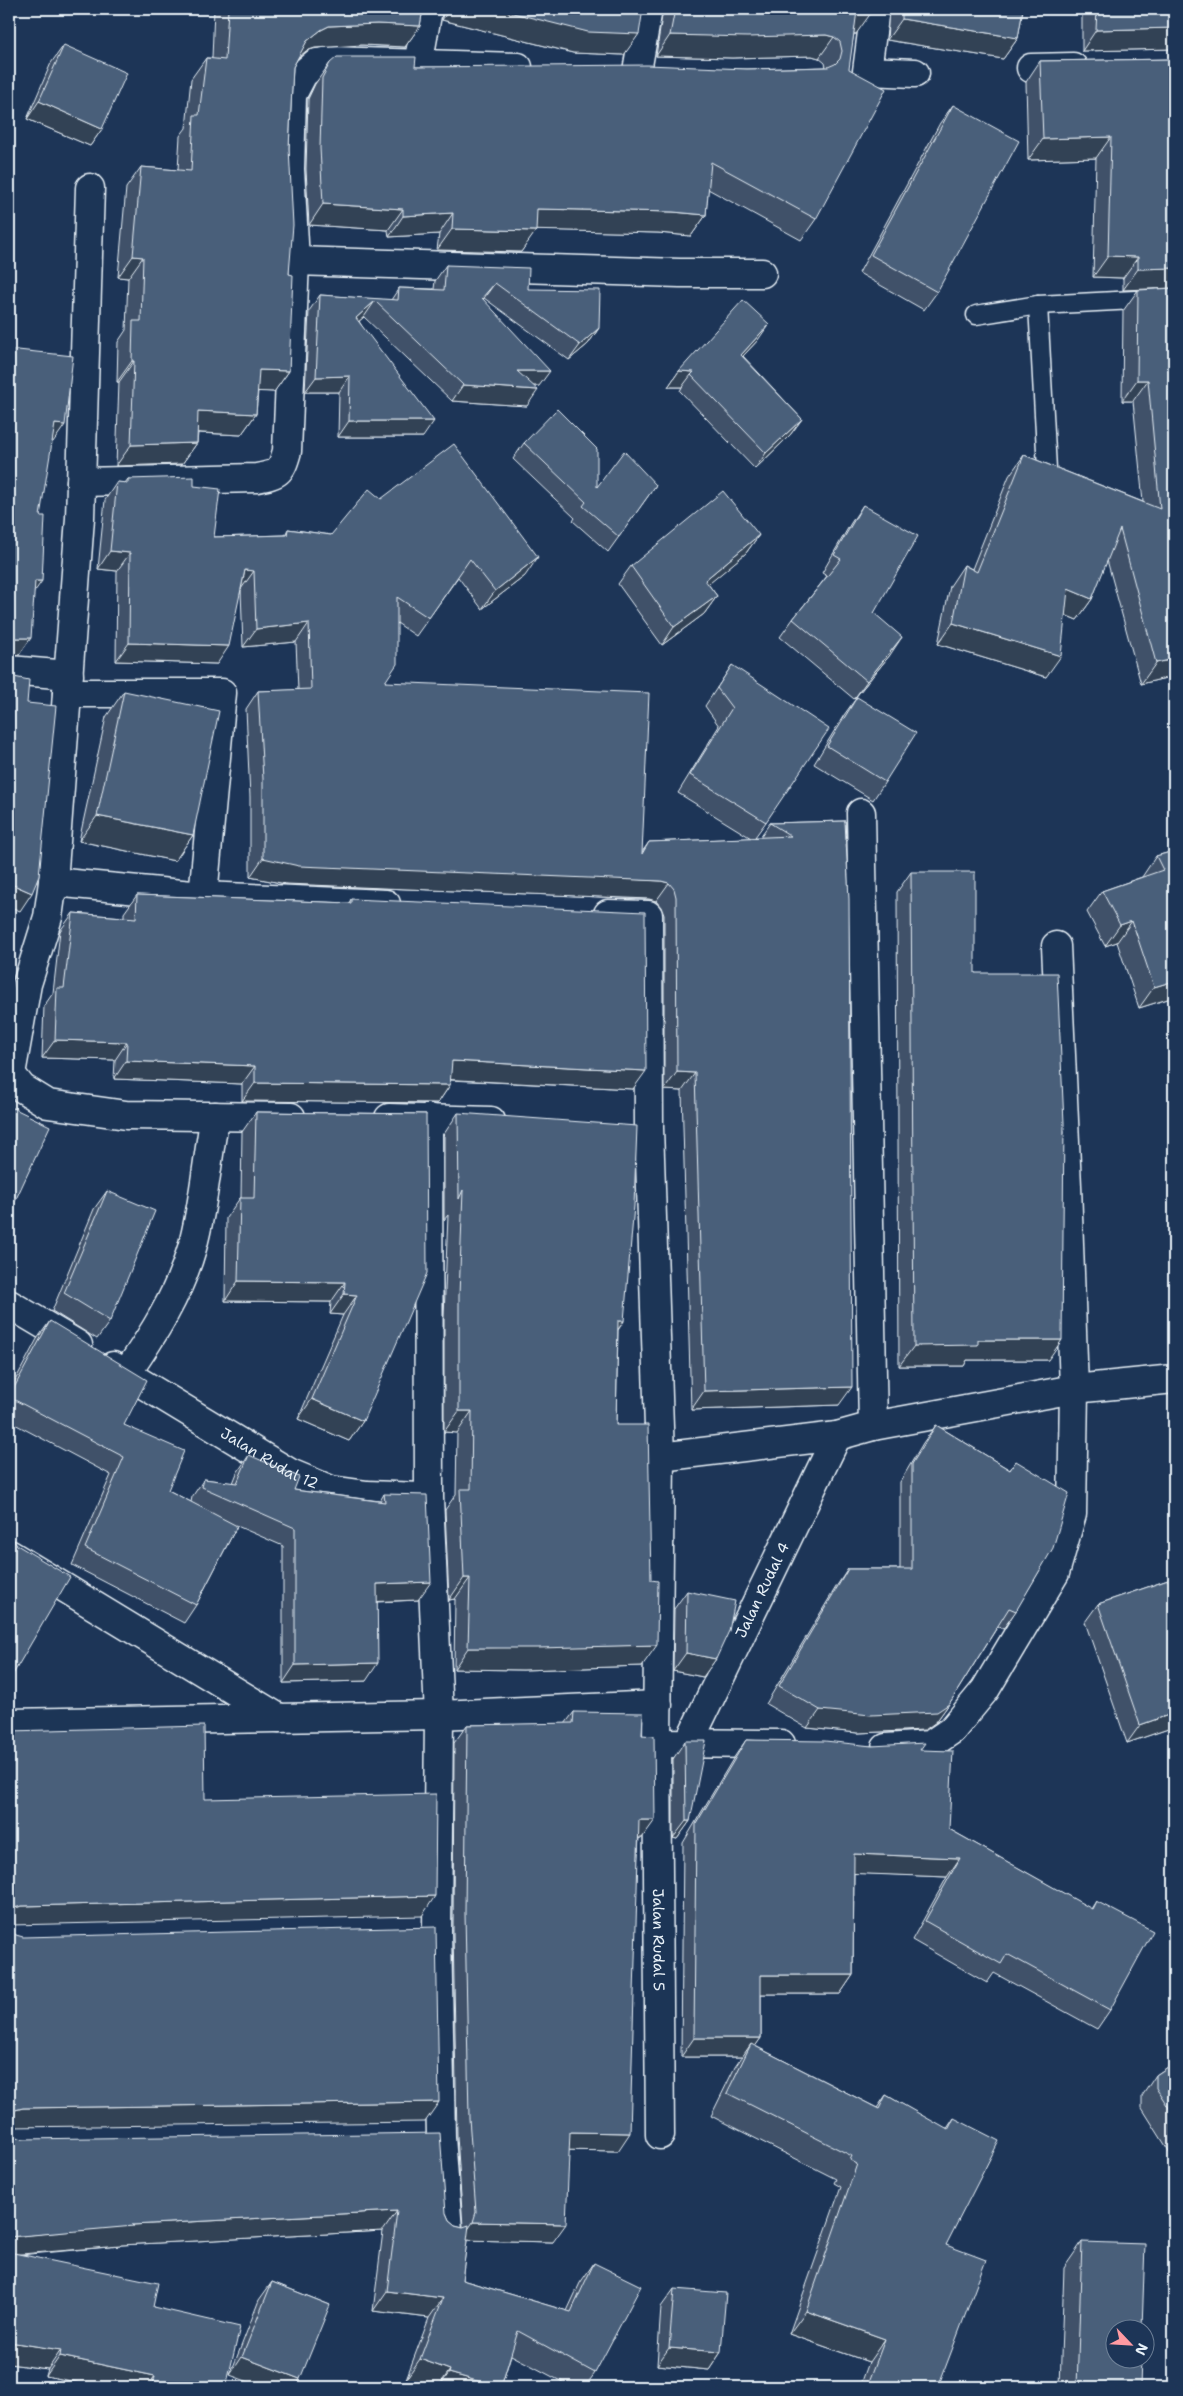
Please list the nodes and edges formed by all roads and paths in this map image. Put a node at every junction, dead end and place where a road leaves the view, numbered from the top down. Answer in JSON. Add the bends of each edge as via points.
{"nodes":[{"id":1,"x":428,"y":9,"type":"edge"},
{"id":2,"x":648,"y":9,"type":"edge"},
{"id":3,"x":874,"y":9,"type":"edge"},
{"id":4,"x":418,"y":65,"type":"junction"},
{"id":5,"x":1098,"y":66,"type":"edge"},
{"id":6,"x":548,"y":68,"type":"edge"},
{"id":7,"x":1031,"y":68,"type":"dead end"},
{"id":8,"x":608,"y":70,"type":"edge"},
{"id":9,"x":637,"y":71,"type":"junction"},
{"id":10,"x":666,"y":72,"type":"edge"},
{"id":11,"x":915,"y":73,"type":"dead end"},
{"id":12,"x":90,"y":188,"type":"dead end"},
{"id":13,"x":295,"y":262,"type":"junction"},
{"id":14,"x":762,"y":273,"type":"dead end"},
{"id":15,"x":1174,"y":298,"type":"edge"},
{"id":16,"x":1038,"y":305,"type":"junction"},
{"id":17,"x":976,"y":316,"type":"dead end"},
{"id":18,"x":1048,"y":469,"type":"edge"},
{"id":19,"x":81,"y":482,"type":"junction"},
{"id":20,"x":9,"y":670,"type":"edge"},
{"id":21,"x":68,"y":684,"type":"junction"},
{"id":22,"x":862,"y":813,"type":"dead end"},
{"id":23,"x":53,"y":882,"type":"junction"},
{"id":24,"x":203,"y":896,"type":"junction"},
{"id":25,"x":410,"y":905,"type":"edge"},
{"id":26,"x":579,"y":912,"type":"edge"},
{"id":27,"x":1056,"y":946,"type":"dead end"},
{"id":28,"x":18,"y":980,"type":"edge"},
{"id":29,"x":215,"y":1116,"type":"junction"},
{"id":30,"x":312,"y":1117,"type":"edge"},
{"id":31,"x":360,"y":1118,"type":"edge"},
{"id":32,"x":428,"y":1118,"type":"junction"},
{"id":33,"x":515,"y":1122,"type":"edge"},
{"id":34,"x":621,"y":1127,"type":"edge"},
{"id":35,"x":649,"y":1128,"type":"junction"},
{"id":36,"x":9,"y":1304,"type":"edge"},
{"id":37,"x":126,"y":1374,"type":"junction"},
{"id":38,"x":1174,"y":1379,"type":"edge"},
{"id":39,"x":1074,"y":1389,"type":"junction"},
{"id":40,"x":873,"y":1426,"type":"junction"},
{"id":41,"x":837,"y":1436,"type":"junction"},
{"id":42,"x":660,"y":1457,"type":"junction"},
{"id":43,"x":429,"y":1498,"type":"junction"},
{"id":44,"x":9,"y":1554,"type":"edge"},
{"id":45,"x":658,"y":1705,"type":"junction"},
{"id":46,"x":439,"y":1715,"type":"junction"},
{"id":47,"x":279,"y":1718,"type":"junction"},
{"id":48,"x":9,"y":1723,"type":"edge"},
{"id":49,"x":658,"y":1743,"type":"junction"},
{"id":50,"x":688,"y":1744,"type":"junction"},
{"id":51,"x":803,"y":1744,"type":"edge"},
{"id":52,"x":858,"y":1749,"type":"edge"},
{"id":53,"x":407,"y":1931,"type":"edge"},
{"id":54,"x":437,"y":1931,"type":"junction"},
{"id":55,"x":660,"y":2135,"type":"dead end"},
{"id":56,"x":412,"y":2137,"type":"edge"},
{"id":57,"x":441,"y":2137,"type":"junction"},
{"id":58,"x":448,"y":2231,"type":"edge"}],
"edges":[{"from":1,"to":4,"type":"street"},
{"from":2,"to":9,"type":"street"},
{"from":3,"to":11,"type":"street","via":[[867,71]]},
{"from":4,"to":6,"type":"street"},
{"from":4,"to":13,"type":"street","via":[[330,61],[316,63],[302,74],[292,94],[290,169]]},
{"from":5,"to":7,"type":"street"},
{"from":8,"to":9,"type":"street"},
{"from":9,"to":10,"type":"street"},
{"from":12,"to":19,"type":"street"},
{"from":13,"to":14,"type":"street"},
{"from":13,"to":19,"type":"street","via":[[287,451],[283,468],[274,474],[256,478]]},
{"from":15,"to":16,"type":"lane"},
{"from":16,"to":17,"type":"lane"},
{"from":16,"to":18,"type":"lane"},
{"from":19,"to":21,"type":"street"},
{"from":20,"to":21,"type":"street"},
{"from":21,"to":23,"type":"street"},
{"from":21,"to":24,"type":"street","via":[[222,693]]},
{"from":22,"to":40,"type":"street"},
{"from":23,"to":24,"type":"street"},
{"from":23,"to":28,"type":"street","via":[[48,917]]},
{"from":24,"to":25,"type":"street"},
{"from":26,"to":35,"type":"street","name":"Jalan Rudal 5","via":[[648,915]]},
{"from":27,"to":39,"type":"street"},
{"from":28,"to":29,"type":"street","via":[[11,1074],[22,1088],[48,1104],[126,1115]]},
{"from":29,"to":30,"type":"street"},
{"from":29,"to":37,"type":"street","via":[[192,1249],[176,1291],[155,1331]]},
{"from":31,"to":32,"type":"street"},
{"from":32,"to":33,"type":"street"},
{"from":32,"to":43,"type":"street"},
{"from":34,"to":35,"type":"street"},
{"from":35,"to":42,"type":"street","name":"Jalan Rudal 5"},
{"from":36,"to":37,"type":"street","name":"Jalan Rudal 12"},
{"from":37,"to":43,"type":"street","name":"Jalan Rudal 12","via":[[290,1473],[331,1490]]},
{"from":38,"to":39,"type":"street"},
{"from":39,"to":40,"type":"street"},
{"from":39,"to":52,"type":"street","via":[[1072,1514],[1055,1573],[1035,1607],[984,1690],[952,1730],[930,1745]]},
{"from":40,"to":41,"type":"street"},
{"from":41,"to":42,"type":"street"},
{"from":41,"to":50,"type":"street","name":"Jalan Rudal 4"},
{"from":42,"to":45,"type":"street","name":"Jalan Rudal 5"},
{"from":43,"to":46,"type":"street"},
{"from":44,"to":47,"type":"street"},
{"from":45,"to":46,"type":"street"},
{"from":45,"to":49,"type":"street","name":"Jalan Rudal 5"},
{"from":46,"to":47,"type":"street"},
{"from":46,"to":54,"type":"street"},
{"from":47,"to":48,"type":"street"},
{"from":49,"to":50,"type":"street"},
{"from":49,"to":55,"type":"street","name":"Jalan Rudal 5"},
{"from":50,"to":51,"type":"street"},
{"from":53,"to":54,"type":"street"},
{"from":54,"to":57,"type":"street"},
{"from":56,"to":57,"type":"street"},
{"from":57,"to":58,"type":"street"}]}
